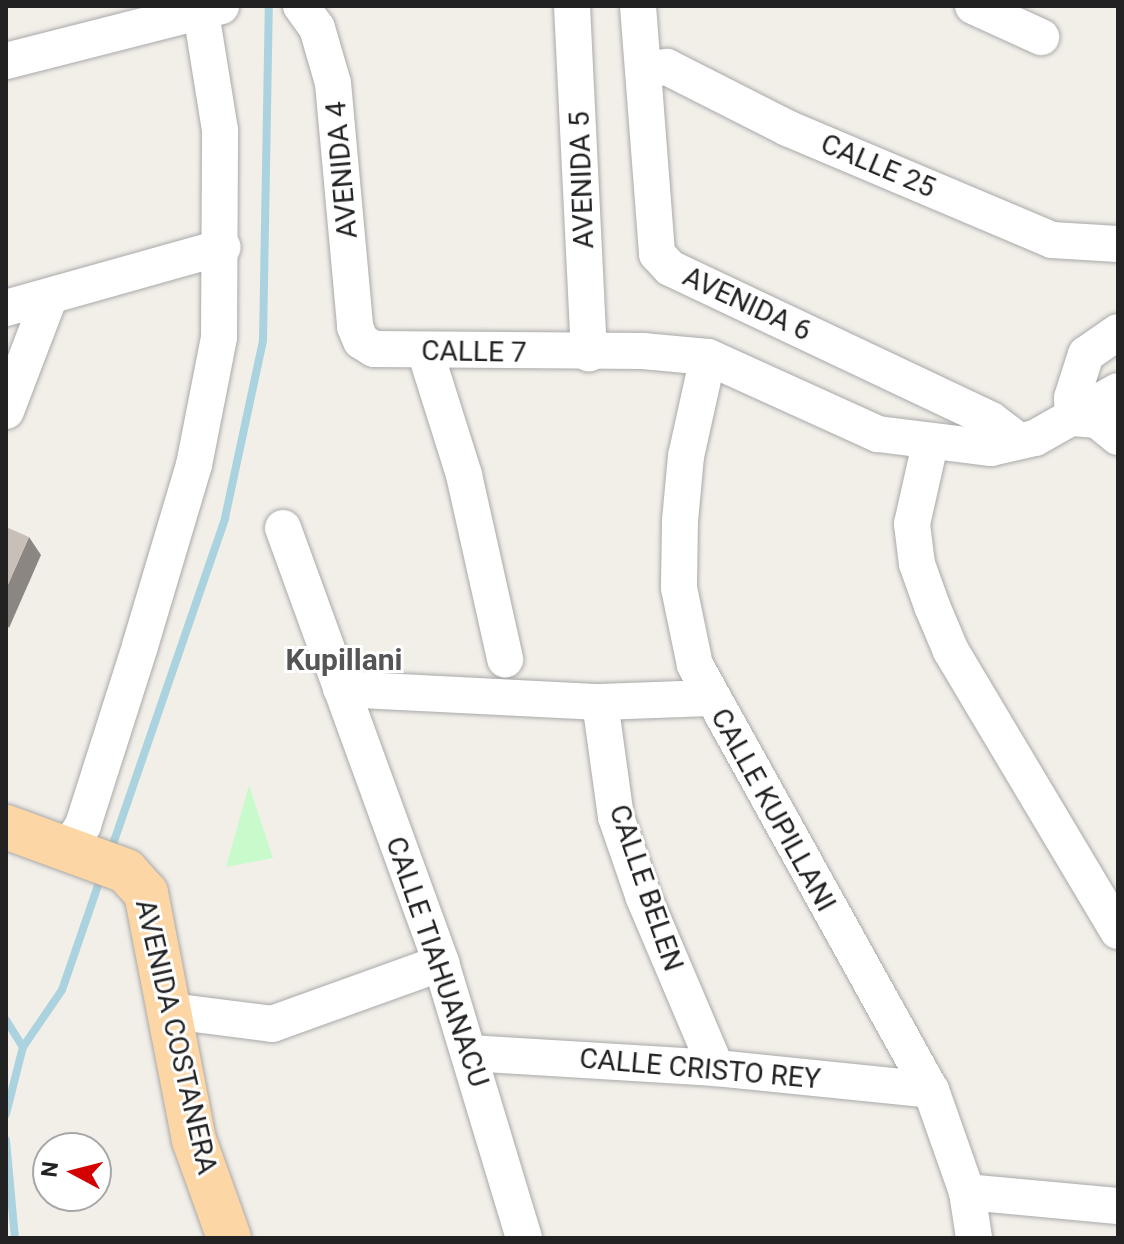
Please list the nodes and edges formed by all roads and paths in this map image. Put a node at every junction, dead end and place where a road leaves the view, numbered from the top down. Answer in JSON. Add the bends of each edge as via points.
{"nodes":[{"id":1,"x":301,"y":6,"type":"edge"},
{"id":2,"x":572,"y":6,"type":"edge"},
{"id":3,"x":638,"y":6,"type":"edge"},
{"id":4,"x":973,"y":6,"type":"edge"},
{"id":5,"x":207,"y":8,"type":"edge"},
{"id":6,"x":1041,"y":37,"type":"dead end"},
{"id":7,"x":6,"y":61,"type":"edge"},
{"id":8,"x":645,"y":69,"type":"junction"},
{"id":9,"x":1118,"y":244,"type":"edge"},
{"id":10,"x":223,"y":247,"type":"junction"},
{"id":11,"x":50,"y":296,"type":"junction"},
{"id":12,"x":6,"y":308,"type":"edge"},
{"id":13,"x":1118,"y":332,"type":"edge"},
{"id":14,"x":361,"y":341,"type":"joint"},
{"id":15,"x":425,"y":351,"type":"junction"},
{"id":16,"x":589,"y":354,"type":"junction"},
{"id":17,"x":708,"y":357,"type":"junction"},
{"id":18,"x":1118,"y":391,"type":"edge"},
{"id":19,"x":6,"y":411,"type":"edge"},
{"id":20,"x":1073,"y":418,"type":"junction"},
{"id":21,"x":1118,"y":437,"type":"edge"},
{"id":22,"x":1019,"y":441,"type":"junction"},
{"id":23,"x":930,"y":444,"type":"junction"},
{"id":24,"x":283,"y":528,"type":"dead end"},
{"id":25,"x":505,"y":659,"type":"dead end"},
{"id":26,"x":341,"y":689,"type":"junction"},
{"id":27,"x":710,"y":698,"type":"junction"},
{"id":28,"x":600,"y":702,"type":"junction"},
{"id":29,"x":6,"y":827,"type":"edge"},
{"id":30,"x":77,"y":852,"type":"junction"},
{"id":31,"x":1118,"y":931,"type":"edge"},
{"id":32,"x":441,"y":963,"type":"junction"},
{"id":33,"x":171,"y":1011,"type":"junction"},
{"id":34,"x":469,"y":1053,"type":"junction"},
{"id":35,"x":716,"y":1068,"type":"junction"},
{"id":36,"x":931,"y":1090,"type":"junction"},
{"id":37,"x":967,"y":1192,"type":"junction"},
{"id":38,"x":1118,"y":1206,"type":"edge"},
{"id":39,"x":229,"y":1238,"type":"edge"},
{"id":40,"x":524,"y":1238,"type":"edge"},
{"id":41,"x":974,"y":1238,"type":"edge"}],
"edges":[{"from":1,"to":14,"type":"street","name":"AVENIDA 4","via":[[317,28],[333,83],[355,327]]},
{"from":2,"to":16,"type":"street","name":"AVENIDA 5"},
{"from":3,"to":8,"type":"street","name":"AVENIDA 6"},
{"from":4,"to":6,"type":"street"},
{"from":5,"to":7,"type":"street"},
{"from":5,"to":10,"type":"street","via":[[220,130]]},
{"from":8,"to":9,"type":"street","name":"CALLE 25","via":[[667,67],[787,128],[1052,240]]},
{"from":8,"to":22,"type":"street","name":"AVENIDA 6","via":[[657,254],[670,268],[991,420]]},
{"from":10,"to":11,"type":"street"},
{"from":10,"to":30,"type":"street","via":[[219,337],[194,465]]},
{"from":11,"to":12,"type":"street"},
{"from":11,"to":19,"type":"street"},
{"from":13,"to":20,"type":"street","via":[[1086,354],[1078,368]]},
{"from":14,"to":15,"type":"street","name":"CALLE 7","via":[[374,349]]},
{"from":15,"to":16,"type":"street","name":"CALLE 7"},
{"from":15,"to":25,"type":"street","via":[[464,475]]},
{"from":16,"to":17,"type":"street","name":"CALLE 7","via":[[643,351]]},
{"from":17,"to":23,"type":"street","name":"CALLE 7","via":[[878,434]]},
{"from":17,"to":27,"type":"street","name":"CALLE KUPILLANI","via":[[686,456],[679,588],[695,665]]},
{"from":18,"to":20,"type":"street","name":"CALLE 7"},
{"from":20,"to":21,"type":"street","via":[[1097,420]]},
{"from":20,"to":22,"type":"street","name":"CALLE 7"},
{"from":22,"to":23,"type":"street","name":"CALLE 7","via":[[991,448],[957,441]]},
{"from":23,"to":31,"type":"street","via":[[912,524],[917,564],[932,606],[951,651]]},
{"from":24,"to":26,"type":"street","name":"CALLE TIAHUANACU"},
{"from":26,"to":28,"type":"street"},
{"from":26,"to":32,"type":"street","name":"CALLE TIAHUANACU"},
{"from":27,"to":28,"type":"street"},
{"from":27,"to":36,"type":"street","name":"CALLE KUPILLANI"},
{"from":28,"to":35,"type":"street","name":"CALLE BELEN","via":[[616,817]]},
{"from":29,"to":30,"type":"main road","name":"AVENIDA COSTANERA"},
{"from":30,"to":33,"type":"main road","name":"AVENIDA COSTANERA","via":[[126,871],[146,893]]},
{"from":32,"to":33,"type":"street","via":[[272,1024]]},
{"from":32,"to":34,"type":"street","name":"CALLE TIAHUANACU"},
{"from":33,"to":39,"type":"main road","name":"AVENIDA COSTANERA","via":[[194,1140]]},
{"from":34,"to":35,"type":"street","name":"CALLE CRISTO REY"},
{"from":34,"to":40,"type":"street","name":"CALLE TIAHUANACU"},
{"from":35,"to":36,"type":"street","name":"CALLE CRISTO REY"},
{"from":36,"to":37,"type":"street","name":"CALLE KUPILLANI"},
{"from":37,"to":38,"type":"street"},
{"from":37,"to":41,"type":"street","name":"CALLE KUPILLANI"}]}
